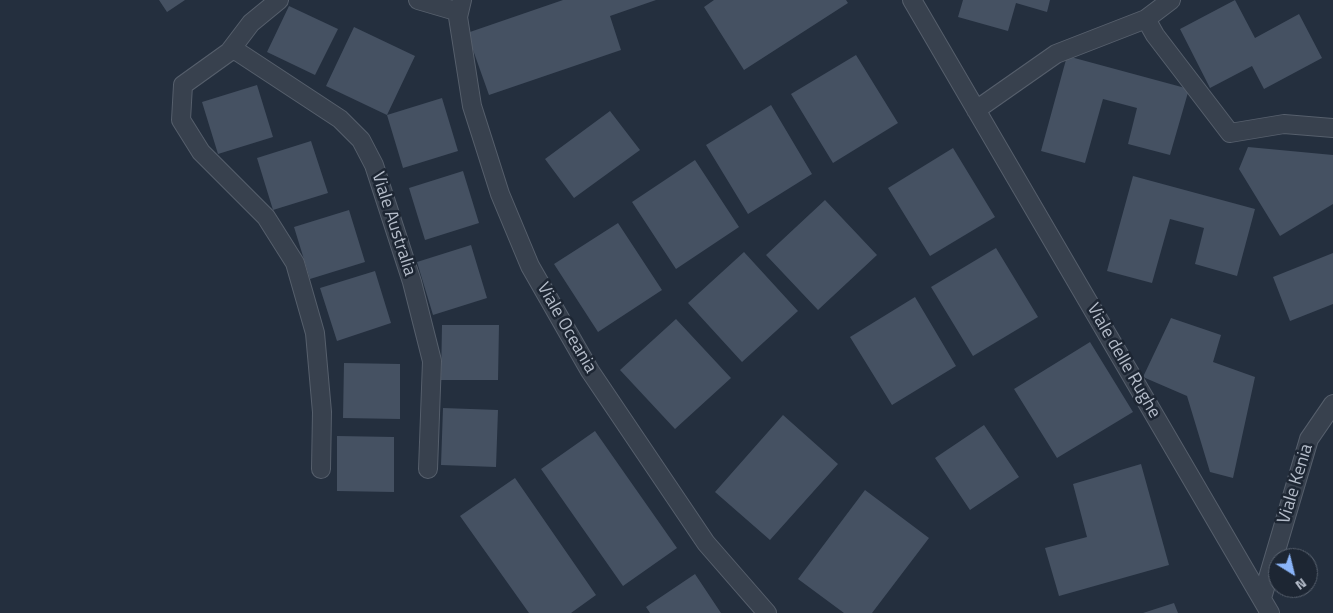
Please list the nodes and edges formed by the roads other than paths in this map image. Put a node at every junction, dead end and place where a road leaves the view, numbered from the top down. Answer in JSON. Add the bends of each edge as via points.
{"nodes":[{"id":1,"x":279,"y":0,"type":"edge"},
{"id":2,"x":418,"y":0,"type":"edge"},
{"id":3,"x":912,"y":0,"type":"edge"},
{"id":4,"x":1171,"y":0,"type":"edge"},
{"id":5,"x":461,"y":6,"type":"edge"},
{"id":6,"x":1146,"y":18,"type":"junction"},
{"id":7,"x":232,"y":48,"type":"junction"},
{"id":8,"x":976,"y":110,"type":"junction"},
{"id":9,"x":1333,"y":128,"type":"edge"},
{"id":10,"x":1333,"y":404,"type":"edge"},
{"id":11,"x":321,"y":469,"type":"dead end"},
{"id":12,"x":428,"y":469,"type":"dead end"},
{"id":13,"x":1266,"y":606,"type":"edge"},
{"id":14,"x":767,"y":613,"type":"edge"}],
"edges":[{"from":1,"to":7,"type":"street","via":[[250,24]]},
{"from":2,"to":5,"type":"street"},
{"from":3,"to":8,"type":"street","name":"Viale delle Rughe"},
{"from":4,"to":6,"type":"street"},
{"from":5,"to":14,"type":"street","name":"Viale Oceania","via":[[458,17],[472,106],[500,194],[530,266],[590,371],[706,542]]},
{"from":6,"to":8,"type":"street","via":[[1056,54]]},
{"from":6,"to":9,"type":"street","via":[[1155,35],[1230,133],[1284,124]]},
{"from":7,"to":11,"type":"street","via":[[183,85],[181,120],[201,152],[266,217],[295,263],[315,333],[322,412]]},
{"from":7,"to":12,"type":"street","name":"Viale Australia","via":[[340,118],[361,140],[374,165],[412,282],[432,360]]},
{"from":8,"to":13,"type":"street","name":"Viale delle Rughe"},
{"from":10,"to":13,"type":"street","name":"Viale Kenia","via":[[1309,439]]}]}
